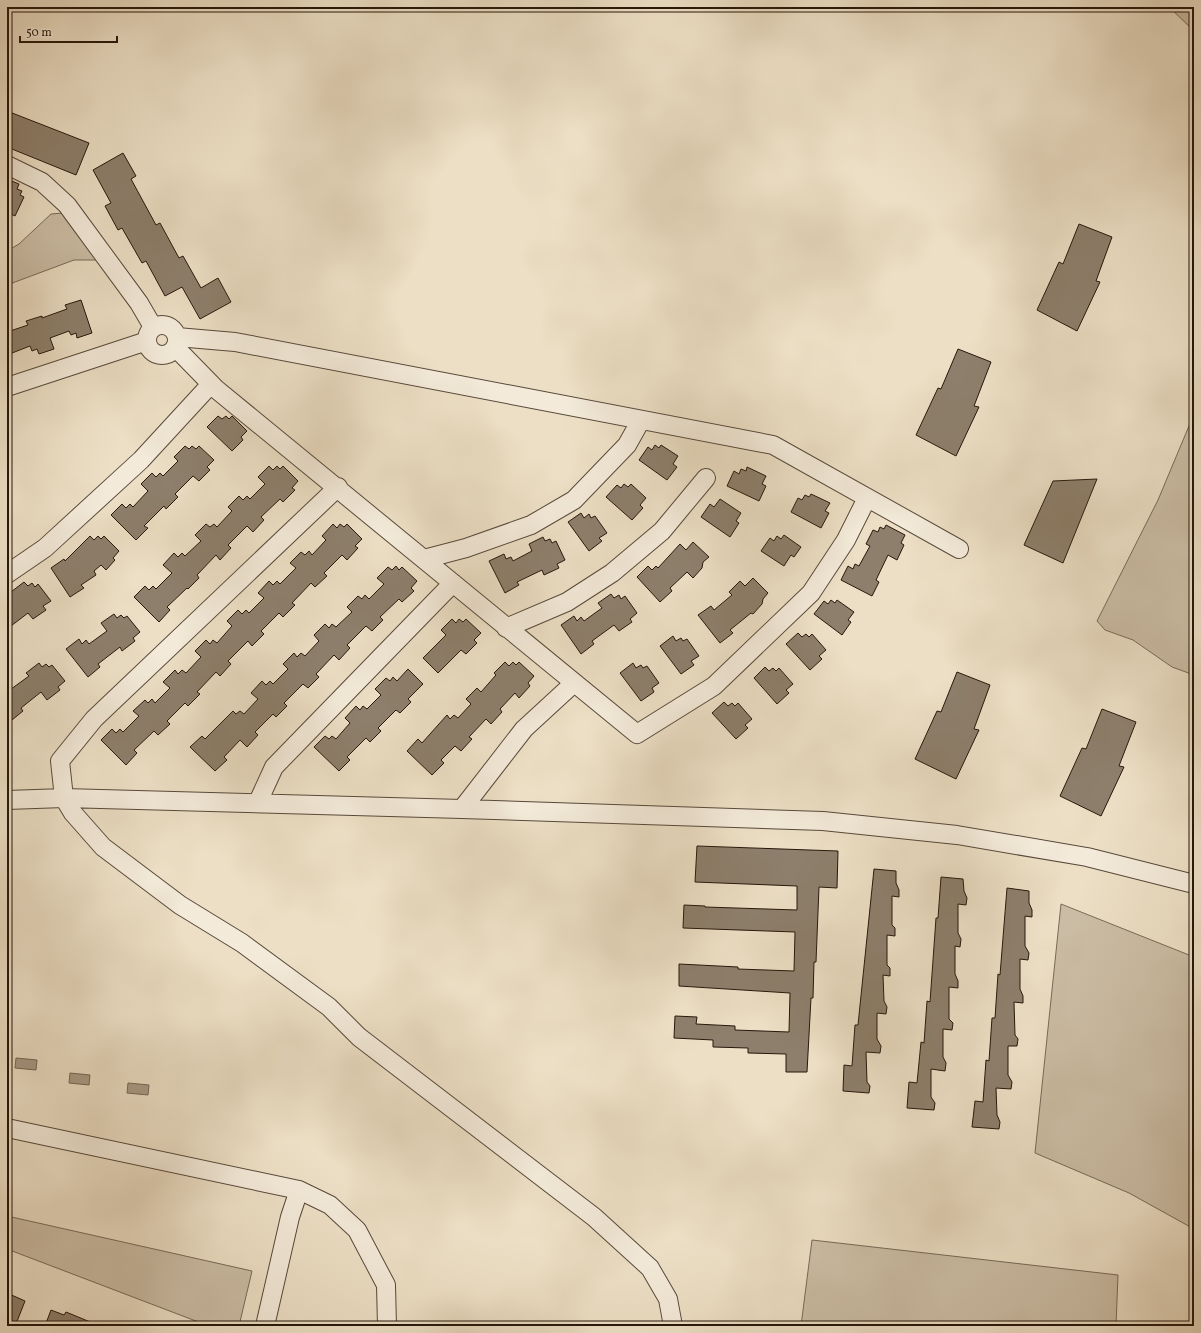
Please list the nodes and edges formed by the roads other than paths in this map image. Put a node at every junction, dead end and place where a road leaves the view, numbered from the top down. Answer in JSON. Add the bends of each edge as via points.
{"nodes":[{"id":1,"x":7,"y":165,"type":"edge"},
{"id":2,"x":150,"y":334,"type":"junction"},
{"id":3,"x":176,"y":342,"type":"junction"},
{"id":4,"x":211,"y":384,"type":"junction"},
{"id":5,"x":7,"y":387,"type":"edge"},
{"id":6,"x":641,"y":420,"type":"junction"},
{"id":7,"x":706,"y":478,"type":"dead end"},
{"id":8,"x":338,"y":487,"type":"junction"},
{"id":9,"x":867,"y":498,"type":"junction"},
{"id":10,"x":959,"y":549,"type":"dead end"},
{"id":11,"x":424,"y":560,"type":"junction"},
{"id":12,"x":7,"y":574,"type":"edge"},
{"id":13,"x":453,"y":583,"type":"junction"},
{"id":14,"x":506,"y":628,"type":"junction"},
{"id":15,"x":574,"y":683,"type":"junction"},
{"id":16,"x":64,"y":798,"type":"junction"},
{"id":17,"x":7,"y":800,"type":"edge"},
{"id":18,"x":258,"y":802,"type":"junction"},
{"id":19,"x":462,"y":809,"type":"junction"},
{"id":20,"x":1194,"y":884,"type":"edge"},
{"id":21,"x":7,"y":1128,"type":"edge"},
{"id":22,"x":299,"y":1190,"type":"junction"},
{"id":23,"x":265,"y":1326,"type":"edge"},
{"id":24,"x":386,"y":1326,"type":"edge"},
{"id":25,"x":674,"y":1326,"type":"edge"}],
"edges":[{"from":1,"to":2,"type":"street","via":[[42,182],[67,205],[139,303]]},
{"from":2,"to":3,"type":"street","via":[[158,325],[168,326],[172,328]]},
{"from":2,"to":3,"type":"street","via":[[150,349],[158,354],[168,353]]},
{"from":2,"to":5,"type":"street"},
{"from":3,"to":4,"type":"street"},
{"from":3,"to":6,"type":"street","via":[[234,342]]},
{"from":4,"to":8,"type":"street"},
{"from":4,"to":12,"type":"street","via":[[141,460],[45,548]]},
{"from":6,"to":9,"type":"street","via":[[773,445]]},
{"from":6,"to":11,"type":"street","via":[[627,445],[574,500],[531,525]]},
{"from":7,"to":14,"type":"street","via":[[662,531],[612,573],[566,602]]},
{"from":8,"to":11,"type":"street"},
{"from":8,"to":16,"type":"street","via":[[94,719],[60,761]]},
{"from":9,"to":10,"type":"street"},
{"from":9,"to":15,"type":"street","via":[[846,540],[811,593],[714,686],[668,716],[637,734]]},
{"from":11,"to":13,"type":"street"},
{"from":13,"to":14,"type":"street"},
{"from":13,"to":18,"type":"street","via":[[274,767]]},
{"from":14,"to":15,"type":"street"},
{"from":15,"to":19,"type":"street","via":[[524,730]]},
{"from":16,"to":17,"type":"street"},
{"from":16,"to":18,"type":"street"},
{"from":16,"to":25,"type":"street","via":[[73,813],[103,847],[180,905],[242,943],[329,1007],[359,1037],[594,1217],[650,1268],[668,1299]]},
{"from":18,"to":19,"type":"street"},
{"from":19,"to":20,"type":"street","via":[[831,822],[957,835],[1087,857]]},
{"from":21,"to":22,"type":"street"},
{"from":22,"to":23,"type":"street","via":[[290,1217]]},
{"from":22,"to":24,"type":"street","via":[[330,1205],[357,1230],[386,1285]]}]}
